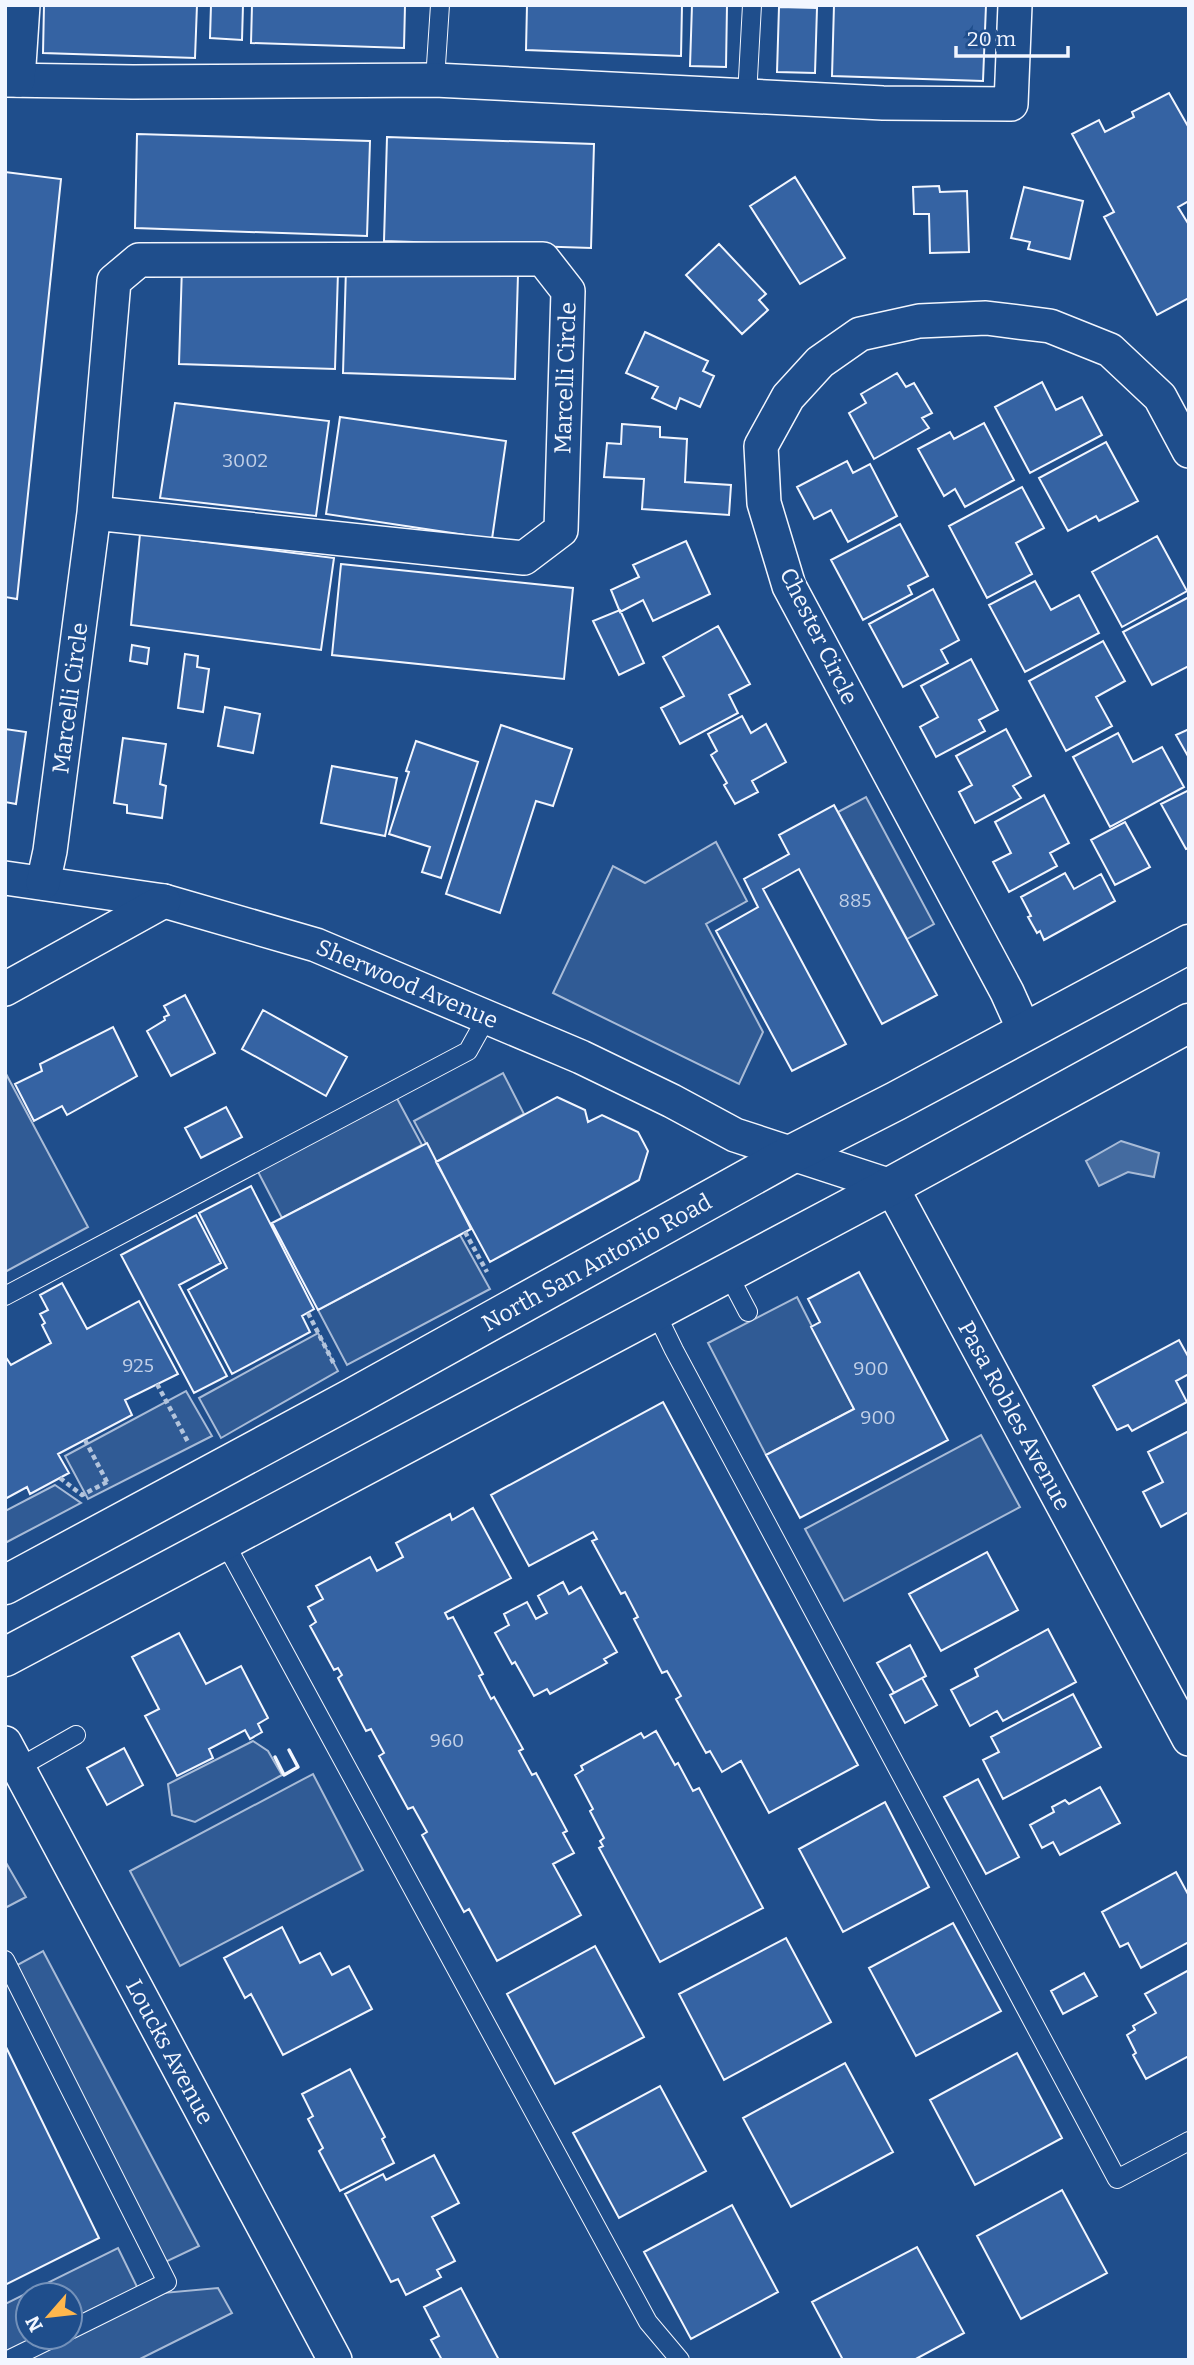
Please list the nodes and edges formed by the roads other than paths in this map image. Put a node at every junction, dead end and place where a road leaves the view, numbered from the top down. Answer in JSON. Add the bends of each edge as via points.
{"nodes":[{"id":1,"x":23,"y":5,"type":"edge"},
{"id":2,"x":440,"y":5,"type":"edge"},
{"id":3,"x":752,"y":5,"type":"edge"},
{"id":4,"x":1015,"y":5,"type":"edge"},
{"id":5,"x":12,"y":80,"type":"edge"},
{"id":6,"x":435,"y":80,"type":"junction"},
{"id":7,"x":747,"y":96,"type":"junction"},
{"id":8,"x":1189,"y":451,"type":"edge"},
{"id":9,"x":94,"y":513,"type":"junction"},
{"id":10,"x":5,"y":878,"type":"edge"},
{"id":11,"x":43,"y":883,"type":"junction"},
{"id":12,"x":164,"y":901,"type":"junction"},
{"id":13,"x":1189,"y":944,"type":"edge"},
{"id":14,"x":5,"y":989,"type":"edge"},
{"id":15,"x":487,"y":1017,"type":"junction"},
{"id":16,"x":1189,"y":1023,"type":"edge"},
{"id":17,"x":1025,"y":1032,"type":"junction"},
{"id":18,"x":790,"y":1155,"type":"junction"},
{"id":19,"x":891,"y":1186,"type":"junction"},
{"id":20,"x":727,"y":1272,"type":"junction"},
{"id":21,"x":5,"y":1296,"type":"edge"},
{"id":22,"x":655,"y":1311,"type":"junction"},
{"id":23,"x":748,"y":1312,"type":"dead end"},
{"id":24,"x":224,"y":1541,"type":"junction"},
{"id":25,"x":5,"y":1585,"type":"edge"},
{"id":26,"x":5,"y":1657,"type":"edge"},
{"id":27,"x":76,"y":1735,"type":"dead end"},
{"id":28,"x":1189,"y":1739,"type":"edge"},
{"id":29,"x":12,"y":1755,"type":"edge"},
{"id":30,"x":5,"y":1960,"type":"edge"},
{"id":31,"x":1189,"y":2141,"type":"edge"},
{"id":32,"x":84,"y":2323,"type":"edge"},
{"id":33,"x":26,"y":2351,"type":"edge"},
{"id":34,"x":8,"y":2360,"type":"edge"},
{"id":35,"x":335,"y":2360,"type":"edge"},
{"id":36,"x":680,"y":2360,"type":"edge"}],
"edges":[{"from":1,"to":5,"type":"street"},
{"from":2,"to":6,"type":"lane"},
{"from":3,"to":7,"type":"lane"},
{"from":4,"to":7,"type":"street","via":[[1011,104]]},
{"from":5,"to":6,"type":"street"},
{"from":6,"to":7,"type":"street"},
{"from":8,"to":17,"type":"street","name":"Chester Circle","via":[[1160,397],[1110,350],[1050,326],[986,318],[919,321],[860,334],[820,362],[788,397],[761,446],[764,503],[789,586]]},
{"from":9,"to":9,"type":"street","name":"Marcelli Circle","via":[[114,281],[139,260],[543,259],[568,291],[561,530],[524,558]]},
{"from":9,"to":11,"type":"street","name":"Marcelli Circle"},
{"from":10,"to":11,"type":"street","name":"Sherwood Avenue"},
{"from":11,"to":12,"type":"street","name":"Sherwood Avenue"},
{"from":12,"to":14,"type":"street"},
{"from":12,"to":15,"type":"street","name":"Sherwood Avenue","via":[[316,945]]},
{"from":13,"to":17,"type":"main road","name":"North San Antonio Road"},
{"from":15,"to":18,"type":"street","name":"Sherwood Avenue","via":[[735,1135]]},
{"from":15,"to":21,"type":"lane","via":[[468,1051]]},
{"from":16,"to":19,"type":"main road"},
{"from":17,"to":18,"type":"main road","name":"North San Antonio Road"},
{"from":18,"to":19,"type":"street"},
{"from":18,"to":25,"type":"main road","name":"North San Antonio Road"},
{"from":19,"to":20,"type":"main road"},
{"from":19,"to":28,"type":"street","name":"Pasa Robles Avenue"},
{"from":20,"to":22,"type":"main road"},
{"from":20,"to":23,"type":"lane"},
{"from":22,"to":24,"type":"main road"},
{"from":22,"to":31,"type":"lane","via":[[1117,2179]]},
{"from":24,"to":26,"type":"main road"},
{"from":24,"to":36,"type":"lane","via":[[648,2322]]},
{"from":27,"to":29,"type":"lane"},
{"from":29,"to":35,"type":"street","name":"Loucks Avenue"},
{"from":30,"to":32,"type":"lane","via":[[167,2282]]},
{"from":33,"to":34,"type":"lane"}]}
